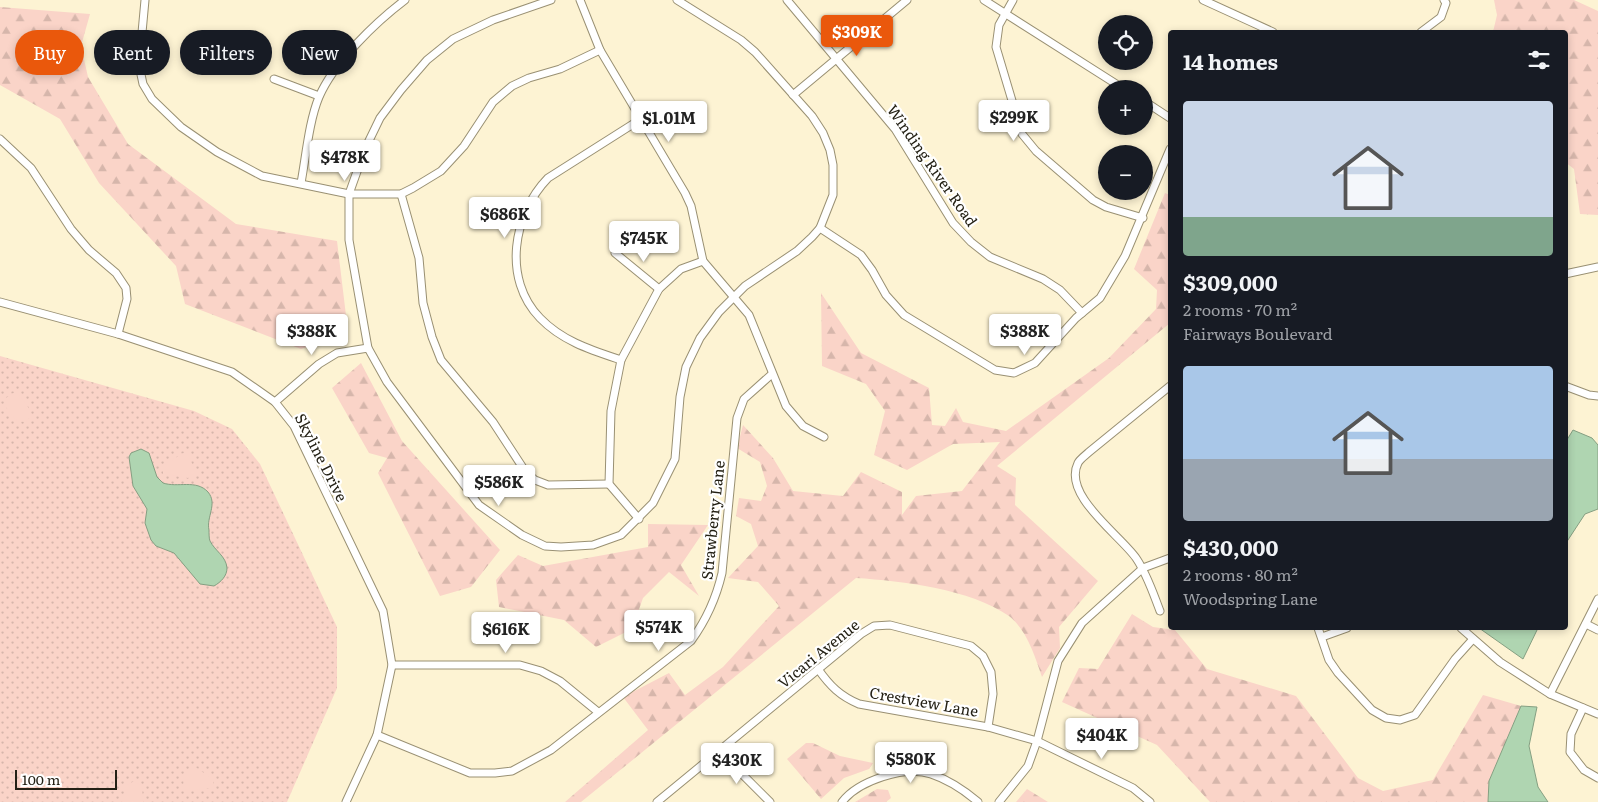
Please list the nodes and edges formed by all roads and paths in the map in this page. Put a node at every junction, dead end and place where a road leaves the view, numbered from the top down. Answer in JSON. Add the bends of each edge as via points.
{"nodes":[{"id":1,"x":145,"y":0,"type":"edge"},
{"id":2,"x":405,"y":0,"type":"edge"},
{"id":3,"x":551,"y":0,"type":"edge"},
{"id":4,"x":580,"y":0,"type":"edge"},
{"id":5,"x":677,"y":0,"type":"edge"},
{"id":6,"x":786,"y":0,"type":"edge"},
{"id":7,"x":984,"y":0,"type":"edge"},
{"id":8,"x":1012,"y":0,"type":"edge"},
{"id":9,"x":1203,"y":0,"type":"edge"},
{"id":10,"x":1444,"y":0,"type":"edge"},
{"id":11,"x":903,"y":1,"type":"edge"},
{"id":12,"x":1004,"y":13,"type":"junction"},
{"id":13,"x":1269,"y":30,"type":"edge"},
{"id":14,"x":1424,"y":30,"type":"edge"},
{"id":15,"x":600,"y":50,"type":"junction"},
{"id":16,"x":836,"y":61,"type":"junction"},
{"id":17,"x":274,"y":79,"type":"dead end"},
{"id":18,"x":1110,"y":80,"type":"edge"},
{"id":19,"x":794,"y":95,"type":"junction"},
{"id":20,"x":320,"y":96,"type":"junction"},
{"id":21,"x":1153,"y":107,"type":"edge"},
{"id":22,"x":1168,"y":117,"type":"edge"},
{"id":23,"x":641,"y":119,"type":"junction"},
{"id":24,"x":0,"y":139,"type":"edge"},
{"id":25,"x":1168,"y":154,"type":"edge"},
{"id":26,"x":301,"y":183,"type":"junction"},
{"id":27,"x":349,"y":194,"type":"junction"},
{"id":28,"x":400,"y":194,"type":"junction"},
{"id":29,"x":1143,"y":218,"type":"junction"},
{"id":30,"x":820,"y":228,"type":"junction"},
{"id":31,"x":616,"y":253,"type":"dead end"},
{"id":32,"x":703,"y":261,"type":"junction"},
{"id":33,"x":1598,"y":267,"type":"edge"},
{"id":34,"x":1568,"y":273,"type":"edge"},
{"id":35,"x":658,"y":289,"type":"junction"},
{"id":36,"x":733,"y":297,"type":"junction"},
{"id":37,"x":0,"y":302,"type":"edge"},
{"id":38,"x":1082,"y":313,"type":"junction"},
{"id":39,"x":118,"y":334,"type":"junction"},
{"id":40,"x":368,"y":348,"type":"junction"},
{"id":41,"x":621,"y":360,"type":"junction"},
{"id":42,"x":772,"y":374,"type":"junction"},
{"id":43,"x":1568,"y":387,"type":"edge"},
{"id":44,"x":1168,"y":388,"type":"edge"},
{"id":45,"x":1598,"y":396,"type":"edge"},
{"id":46,"x":275,"y":402,"type":"junction"},
{"id":47,"x":824,"y":438,"type":"dead end"},
{"id":48,"x":609,"y":484,"type":"junction"},
{"id":49,"x":639,"y":519,"type":"junction"},
{"id":50,"x":1168,"y":559,"type":"edge"},
{"id":51,"x":1142,"y":568,"type":"junction"},
{"id":52,"x":1598,"y":599,"type":"edge"},
{"id":53,"x":1160,"y":611,"type":"dead end"},
{"id":54,"x":1586,"y":624,"type":"junction"},
{"id":55,"x":1319,"y":630,"type":"edge"},
{"id":56,"x":1341,"y":630,"type":"edge"},
{"id":57,"x":1463,"y":630,"type":"edge"},
{"id":58,"x":1598,"y":630,"type":"edge"},
{"id":59,"x":1322,"y":637,"type":"junction"},
{"id":60,"x":1473,"y":639,"type":"junction"},
{"id":61,"x":392,"y":665,"type":"junction"},
{"id":62,"x":818,"y":670,"type":"junction"},
{"id":63,"x":1550,"y":694,"type":"junction"},
{"id":64,"x":1584,"y":708,"type":"junction"},
{"id":65,"x":598,"y":712,"type":"junction"},
{"id":66,"x":1598,"y":714,"type":"edge"},
{"id":67,"x":988,"y":726,"type":"junction"},
{"id":68,"x":376,"y":735,"type":"junction"},
{"id":69,"x":1037,"y":741,"type":"junction"},
{"id":70,"x":719,"y":751,"type":"junction"},
{"id":71,"x":1598,"y":778,"type":"edge"},
{"id":72,"x":346,"y":802,"type":"edge"},
{"id":73,"x":658,"y":802,"type":"edge"},
{"id":74,"x":770,"y":802,"type":"edge"},
{"id":75,"x":842,"y":802,"type":"edge"},
{"id":76,"x":978,"y":802,"type":"edge"},
{"id":77,"x":999,"y":802,"type":"edge"},
{"id":78,"x":1150,"y":802,"type":"edge"}],
"edges":[{"from":1,"to":26,"type":"street","via":[[139,65],[143,84],[152,99],[181,126],[224,156],[262,176]]},
{"from":2,"to":20,"type":"street","via":[[365,35],[344,59]]},
{"from":3,"to":27,"type":"street","via":[[493,20],[454,40],[427,60],[380,118]]},
{"from":4,"to":15,"type":"street"},
{"from":5,"to":19,"type":"street","via":[[756,52]]},
{"from":6,"to":16,"type":"street","name":"Winding River Road"},
{"from":7,"to":12,"type":"street"},
{"from":8,"to":12,"type":"street"},
{"from":9,"to":13,"type":"street"},
{"from":10,"to":14,"type":"street","via":[[1441,17]]},
{"from":11,"to":16,"type":"street"},
{"from":12,"to":18,"type":"street"},
{"from":12,"to":29,"type":"street","via":[[996,47],[1022,134],[1036,151],[1093,200],[1106,208]]},
{"from":15,"to":23,"type":"street"},
{"from":15,"to":28,"type":"street","via":[[512,86],[493,102],[464,146],[442,171]]},
{"from":16,"to":19,"type":"street"},
{"from":16,"to":38,"type":"street","name":"Winding River Road","via":[[895,129],[953,224],[990,257],[1043,279],[1060,290]]},
{"from":17,"to":20,"type":"street"},
{"from":19,"to":30,"type":"street","via":[[823,133],[833,165],[833,195]]},
{"from":20,"to":26,"type":"street"},
{"from":21,"to":22,"type":"street"},
{"from":23,"to":32,"type":"street","via":[[691,206]]},
{"from":23,"to":41,"type":"street","via":[[548,178],[536,191],[516,242],[518,274],[524,295],[539,317],[572,343]]},
{"from":24,"to":39,"type":"street","via":[[31,168],[70,229],[116,272],[126,288],[127,299]]},
{"from":25,"to":29,"type":"street"},
{"from":26,"to":27,"type":"street"},
{"from":27,"to":28,"type":"street"},
{"from":27,"to":40,"type":"street","via":[[349,240]]},
{"from":28,"to":48,"type":"street","via":[[419,258],[423,304],[441,360],[493,422],[535,480],[548,485]]},
{"from":29,"to":38,"type":"street","via":[[1100,298]]},
{"from":30,"to":36,"type":"street","via":[[797,251],[758,275]]},
{"from":30,"to":38,"type":"street","via":[[861,255],[886,295],[904,315],[994,370],[1014,373],[1035,363]]},
{"from":31,"to":35,"type":"street"},
{"from":32,"to":35,"type":"street","via":[[681,270]]},
{"from":32,"to":36,"type":"street"},
{"from":33,"to":34,"type":"street"},
{"from":35,"to":41,"type":"street"},
{"from":36,"to":42,"type":"street","via":[[749,315]]},
{"from":36,"to":49,"type":"street","via":[[700,338],[686,367],[675,459],[653,503]]},
{"from":37,"to":39,"type":"street","name":"Skyline Drive"},
{"from":39,"to":46,"type":"street","name":"Skyline Drive","via":[[232,372]]},
{"from":40,"to":46,"type":"street","via":[[337,353]]},
{"from":40,"to":49,"type":"street","via":[[387,382],[473,497],[497,519],[545,546],[561,546],[594,545],[621,535]]},
{"from":41,"to":48,"type":"street","via":[[611,411]]},
{"from":42,"to":47,"type":"street","via":[[786,406],[803,426]]},
{"from":42,"to":65,"type":"street","name":"Strawberry Lane","via":[[744,399],[737,418],[722,573],[717,595],[704,622],[691,641]]},
{"from":43,"to":45,"type":"street"},
{"from":44,"to":51,"type":"street","via":[[1078,463],[1076,481],[1083,500]]},
{"from":46,"to":61,"type":"street","name":"Skyline Drive","via":[[294,426],[383,611]]},
{"from":48,"to":49,"type":"street"},
{"from":50,"to":51,"type":"street"},
{"from":51,"to":53,"type":"street"},
{"from":51,"to":69,"type":"street","via":[[1082,623],[1058,661]]},
{"from":52,"to":54,"type":"street"},
{"from":54,"to":58,"type":"street"},
{"from":54,"to":63,"type":"street"},
{"from":55,"to":59,"type":"street"},
{"from":56,"to":59,"type":"street"},
{"from":57,"to":60,"type":"street"},
{"from":59,"to":60,"type":"street","via":[[1329,660],[1372,710],[1386,718],[1400,720],[1415,715]]},
{"from":60,"to":63,"type":"street","via":[[1500,662]]},
{"from":61,"to":65,"type":"street","via":[[520,665],[560,681]]},
{"from":61,"to":68,"type":"street","name":"Skyline Drive"},
{"from":62,"to":67,"type":"street","name":"Crestview Lane","via":[[843,697],[859,704]]},
{"from":62,"to":67,"type":"street","name":"Vicari Avenue","via":[[874,626],[890,625],[971,646],[983,656],[992,672],[993,694]]},
{"from":62,"to":70,"type":"street","name":"Vicari Avenue"},
{"from":63,"to":64,"type":"street"},
{"from":64,"to":66,"type":"street"},
{"from":64,"to":71,"type":"street","via":[[1571,734],[1570,752],[1584,770]]},
{"from":65,"to":68,"type":"street","name":"Strawberry Lane","via":[[552,750],[512,771],[495,773],[470,773]]},
{"from":67,"to":69,"type":"street","name":"Crestview Lane"},
{"from":68,"to":72,"type":"street","name":"Skyline Drive"},
{"from":69,"to":77,"type":"street","via":[[1028,766]]},
{"from":69,"to":78,"type":"street","name":"Crestview Lane","via":[[1133,788]]},
{"from":70,"to":73,"type":"street","name":"Vicari Avenue"},
{"from":70,"to":74,"type":"street"},
{"from":75,"to":76,"type":"street","via":[[846,796],[873,780],[898,772],[930,773],[960,787]]}]}
